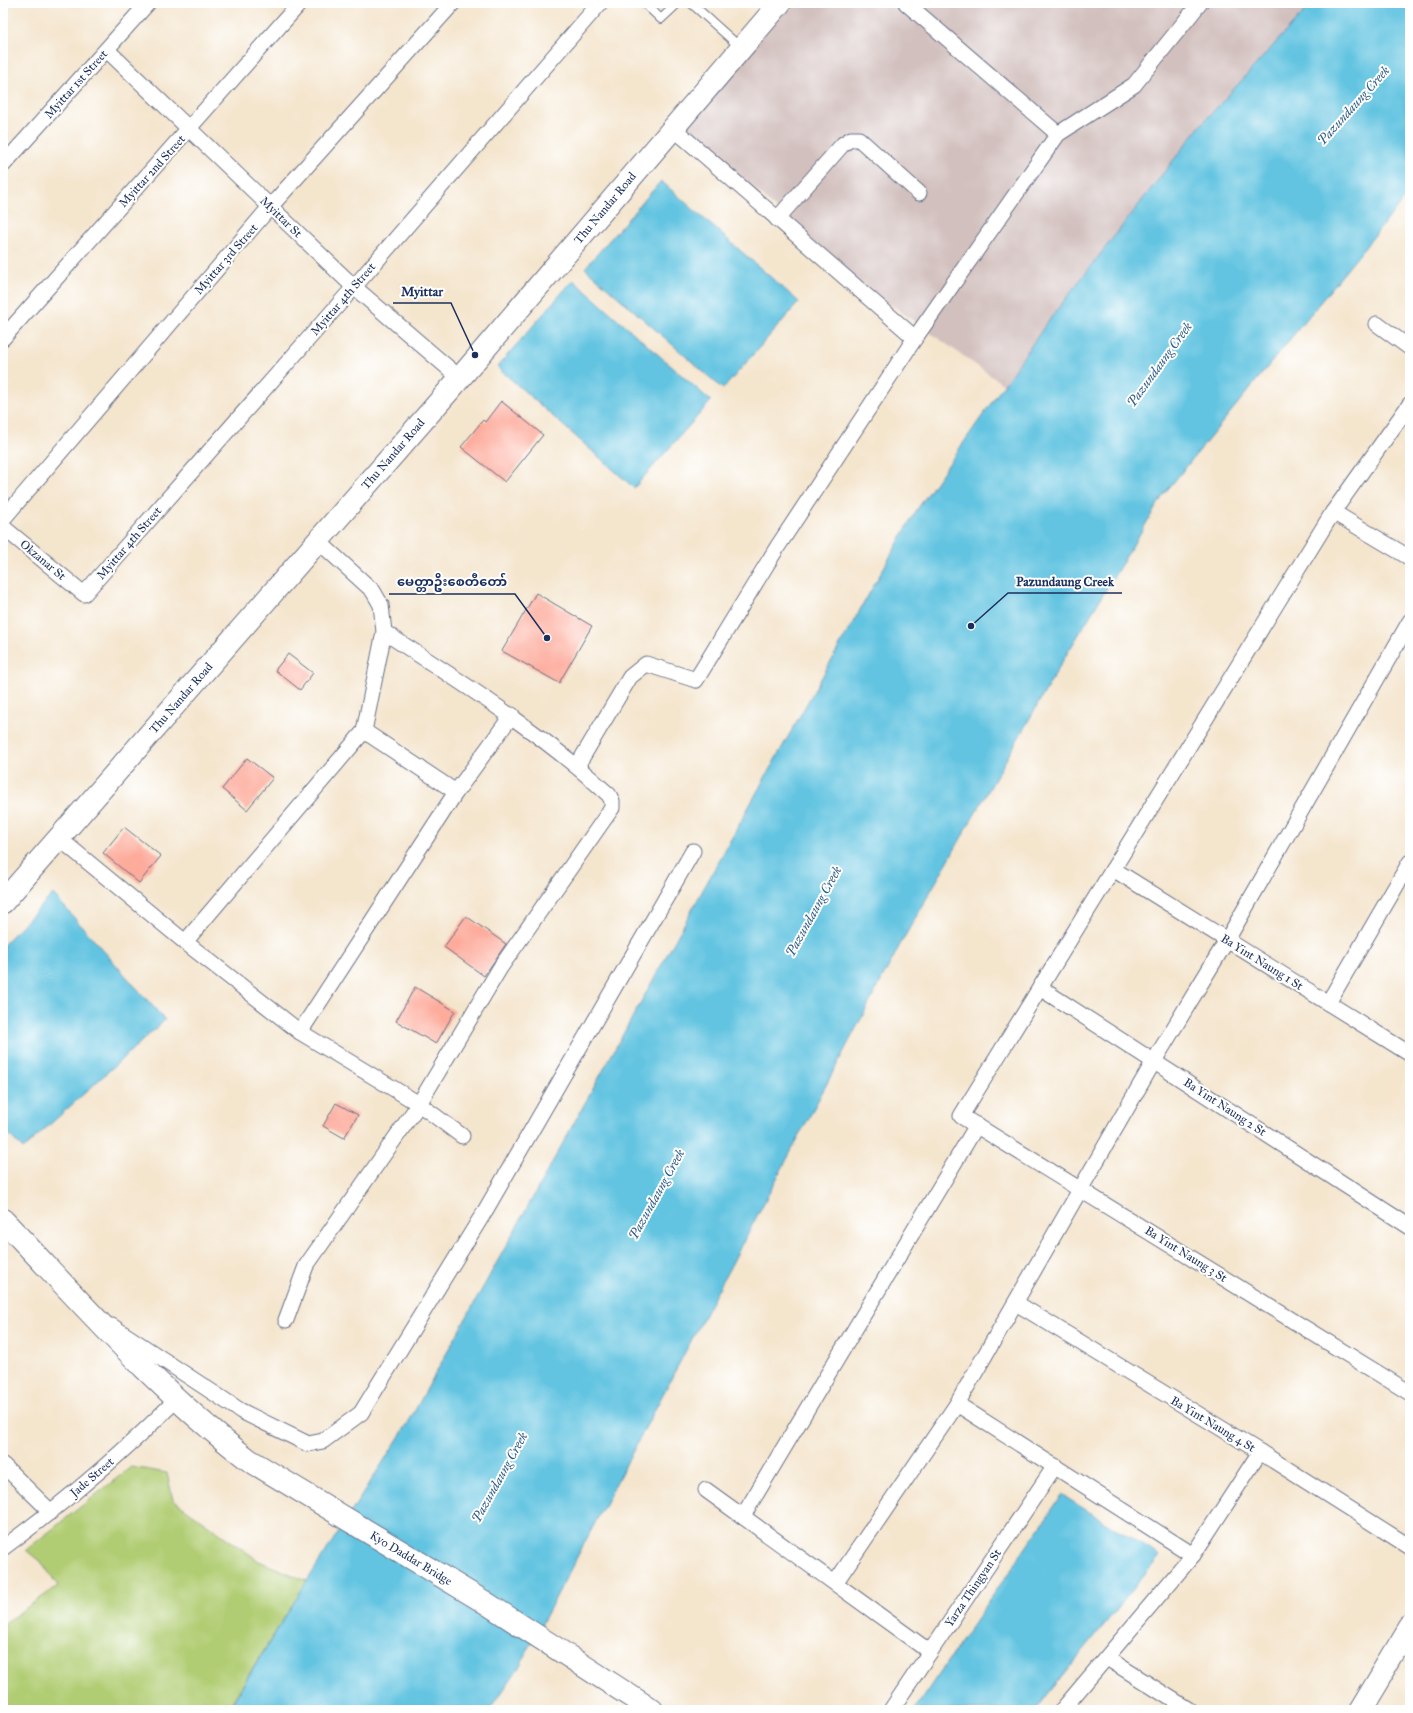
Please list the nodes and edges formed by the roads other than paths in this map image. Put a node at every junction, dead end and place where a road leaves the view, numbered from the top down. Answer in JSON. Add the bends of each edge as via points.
{"nodes":[{"id":1,"x":148,"y":3,"type":"edge"},
{"id":2,"x":300,"y":3,"type":"edge"},
{"id":3,"x":453,"y":3,"type":"edge"},
{"id":4,"x":600,"y":3,"type":"edge"},
{"id":5,"x":644,"y":3,"type":"edge"},
{"id":6,"x":678,"y":3,"type":"edge"},
{"id":7,"x":691,"y":3,"type":"edge"},
{"id":8,"x":780,"y":3,"type":"edge"},
{"id":9,"x":906,"y":3,"type":"edge"},
{"id":10,"x":1200,"y":3,"type":"edge"},
{"id":11,"x":741,"y":48,"type":"junction"},
{"id":12,"x":107,"y":50,"type":"junction"},
{"id":13,"x":673,"y":128,"type":"junction"},
{"id":14,"x":189,"y":129,"type":"junction"},
{"id":15,"x":1058,"y":134,"type":"junction"},
{"id":16,"x":3,"y":165,"type":"edge"},
{"id":17,"x":919,"y":193,"type":"dead end"},
{"id":18,"x":270,"y":207,"type":"junction"},
{"id":19,"x":777,"y":219,"type":"junction"},
{"id":20,"x":354,"y":287,"type":"junction"},
{"id":21,"x":1377,"y":324,"type":"dead end"},
{"id":22,"x":3,"y":338,"type":"edge"},
{"id":23,"x":915,"y":338,"type":"junction"},
{"id":24,"x":1410,"y":348,"type":"edge"},
{"id":25,"x":460,"y":378,"type":"junction"},
{"id":26,"x":1410,"y":404,"type":"edge"},
{"id":27,"x":1333,"y":512,"type":"junction"},
{"id":28,"x":3,"y":519,"type":"edge"},
{"id":29,"x":3,"y":527,"type":"edge"},
{"id":30,"x":318,"y":540,"type":"junction"},
{"id":31,"x":1410,"y":558,"type":"edge"},
{"id":32,"x":84,"y":594,"type":"joint"},
{"id":33,"x":1410,"y":621,"type":"edge"},
{"id":34,"x":384,"y":632,"type":"junction"},
{"id":35,"x":512,"y":715,"type":"junction"},
{"id":36,"x":364,"y":731,"type":"junction"},
{"id":37,"x":577,"y":766,"type":"junction"},
{"id":38,"x":456,"y":792,"type":"junction"},
{"id":39,"x":60,"y":839,"type":"junction"},
{"id":40,"x":693,"y":851,"type":"dead end"},
{"id":41,"x":1410,"y":862,"type":"edge"},
{"id":42,"x":1113,"y":869,"type":"junction"},
{"id":43,"x":3,"y":902,"type":"edge"},
{"id":44,"x":1227,"y":940,"type":"junction"},
{"id":45,"x":185,"y":942,"type":"junction"},
{"id":46,"x":1040,"y":988,"type":"junction"},
{"id":47,"x":1328,"y":1003,"type":"junction"},
{"id":48,"x":300,"y":1032,"type":"junction"},
{"id":49,"x":1410,"y":1054,"type":"edge"},
{"id":50,"x":1154,"y":1061,"type":"junction"},
{"id":51,"x":419,"y":1104,"type":"junction"},
{"id":52,"x":977,"y":1125,"type":"junction"},
{"id":53,"x":462,"y":1136,"type":"dead end"},
{"id":54,"x":1080,"y":1189,"type":"junction"},
{"id":55,"x":3,"y":1220,"type":"edge"},
{"id":56,"x":1410,"y":1227,"type":"edge"},
{"id":57,"x":1016,"y":1303,"type":"junction"},
{"id":58,"x":93,"y":1314,"type":"junction"},
{"id":59,"x":286,"y":1320,"type":"dead end"},
{"id":60,"x":1410,"y":1393,"type":"edge"},
{"id":61,"x":179,"y":1403,"type":"junction"},
{"id":62,"x":957,"y":1404,"type":"junction"},
{"id":63,"x":1260,"y":1452,"type":"junction"},
{"id":64,"x":3,"y":1466,"type":"edge"},
{"id":65,"x":1055,"y":1466,"type":"junction"},
{"id":66,"x":706,"y":1490,"type":"dead end"},
{"id":67,"x":51,"y":1512,"type":"junction"},
{"id":68,"x":742,"y":1516,"type":"junction"},
{"id":69,"x":1410,"y":1547,"type":"edge"},
{"id":70,"x":3,"y":1548,"type":"edge"},
{"id":71,"x":1193,"y":1555,"type":"junction"},
{"id":72,"x":835,"y":1583,"type":"junction"},
{"id":73,"x":1410,"y":1627,"type":"edge"},
{"id":74,"x":930,"y":1652,"type":"junction"},
{"id":75,"x":1107,"y":1658,"type":"junction"},
{"id":76,"x":652,"y":1710,"type":"edge"},
{"id":77,"x":891,"y":1710,"type":"edge"},
{"id":78,"x":1062,"y":1710,"type":"edge"},
{"id":79,"x":1189,"y":1710,"type":"edge"},
{"id":80,"x":1360,"y":1710,"type":"edge"}],
"edges":[{"from":1,"to":12,"type":"street","name":"Myittar 1st Street"},
{"from":2,"to":14,"type":"street","name":"Myittar 2nd Street"},
{"from":3,"to":18,"type":"street","name":"Myittar 3rd Street"},
{"from":4,"to":20,"type":"street","name":"Myittar 4th Street"},
{"from":5,"to":6,"type":"lane","via":[[661,19]]},
{"from":7,"to":11,"type":"lane"},
{"from":8,"to":11,"type":"main road","name":"Thu Nandar Road"},
{"from":9,"to":15,"type":"street"},
{"from":10,"to":15,"type":"street","via":[[1134,85]]},
{"from":11,"to":13,"type":"main road","name":"Thu Nandar Road"},
{"from":12,"to":14,"type":"street","name":"Myittar St"},
{"from":12,"to":16,"type":"street","name":"Myittar 1st Street"},
{"from":13,"to":19,"type":"street"},
{"from":13,"to":25,"type":"main road","name":"Thu Nandar Road"},
{"from":14,"to":18,"type":"street","name":"Myittar St"},
{"from":14,"to":22,"type":"street","name":"Myittar 2nd Street"},
{"from":15,"to":23,"type":"street"},
{"from":17,"to":19,"type":"street","via":[[859,139],[851,139],[843,144]]},
{"from":18,"to":20,"type":"street","name":"Myittar St"},
{"from":18,"to":28,"type":"street","name":"Myittar 3rd Street"},
{"from":19,"to":23,"type":"street"},
{"from":20,"to":25,"type":"street","name":"Myittar St"},
{"from":20,"to":32,"type":"street","name":"Myittar 4th Street"},
{"from":21,"to":24,"type":"street"},
{"from":23,"to":37,"type":"street","via":[[778,546],[696,680],[646,664],[630,677]]},
{"from":25,"to":30,"type":"main road","name":"Thu Nandar Road"},
{"from":26,"to":27,"type":"street"},
{"from":27,"to":31,"type":"street"},
{"from":27,"to":42,"type":"street"},
{"from":29,"to":32,"type":"street","name":"Okzanar St"},
{"from":30,"to":34,"type":"street","via":[[378,598]]},
{"from":30,"to":39,"type":"main road","name":"Thu Nandar Road"},
{"from":33,"to":44,"type":"street"},
{"from":34,"to":35,"type":"street"},
{"from":34,"to":36,"type":"street"},
{"from":35,"to":37,"type":"street"},
{"from":35,"to":38,"type":"street"},
{"from":36,"to":38,"type":"street"},
{"from":36,"to":45,"type":"street"},
{"from":37,"to":51,"type":"street","via":[[608,796],[612,801],[612,808],[500,968]]},
{"from":38,"to":48,"type":"street"},
{"from":39,"to":43,"type":"main road","name":"Thu Nandar Road"},
{"from":39,"to":45,"type":"street"},
{"from":40,"to":58,"type":"street","via":[[485,1211],[361,1413],[323,1441],[308,1444],[241,1411]]},
{"from":41,"to":47,"type":"street"},
{"from":42,"to":44,"type":"street","name":"Ba Yint Naung 1 St"},
{"from":42,"to":46,"type":"street"},
{"from":44,"to":47,"type":"street","name":"Ba Yint Naung 1 St"},
{"from":44,"to":50,"type":"street"},
{"from":45,"to":48,"type":"street"},
{"from":46,"to":50,"type":"street","name":"Ba Yint Naung 2 St"},
{"from":46,"to":52,"type":"street","name":"Ba Yint Naung 3 St","via":[[961,1116]]},
{"from":47,"to":49,"type":"street","name":"Ba Yint Naung 1 St"},
{"from":48,"to":51,"type":"street"},
{"from":50,"to":54,"type":"street"},
{"from":50,"to":56,"type":"street","name":"Ba Yint Naung 2 St"},
{"from":51,"to":53,"type":"street"},
{"from":51,"to":59,"type":"street","via":[[306,1266]]},
{"from":52,"to":54,"type":"street","name":"Ba Yint Naung 3 St"},
{"from":52,"to":68,"type":"street"},
{"from":54,"to":57,"type":"street"},
{"from":54,"to":60,"type":"street","name":"Ba Yint Naung 3 St"},
{"from":55,"to":58,"type":"main road","name":"Kyo Daddar Bridge"},
{"from":57,"to":62,"type":"street"},
{"from":57,"to":63,"type":"street","name":"Ba Yint Naung 4 St"},
{"from":58,"to":61,"type":"main road","name":"Kyo Daddar Bridge"},
{"from":61,"to":67,"type":"street","name":"Jade Street"},
{"from":61,"to":76,"type":"main road","name":"Kyo Daddar Bridge","via":[[249,1460],[486,1603]]},
{"from":62,"to":65,"type":"street"},
{"from":62,"to":72,"type":"street"},
{"from":63,"to":69,"type":"street","name":"Ba Yint Naung 4 St"},
{"from":63,"to":71,"type":"street"},
{"from":64,"to":67,"type":"street"},
{"from":65,"to":71,"type":"street"},
{"from":65,"to":74,"type":"street","name":"Yarza Thingyan St"},
{"from":66,"to":68,"type":"street"},
{"from":67,"to":70,"type":"street","name":"Jade Street"},
{"from":68,"to":72,"type":"street"},
{"from":71,"to":75,"type":"street"},
{"from":72,"to":74,"type":"street"},
{"from":73,"to":80,"type":"main road"},
{"from":74,"to":77,"type":"street","name":"Yarza Thingyan St"},
{"from":75,"to":78,"type":"street"},
{"from":75,"to":79,"type":"street"}]}
